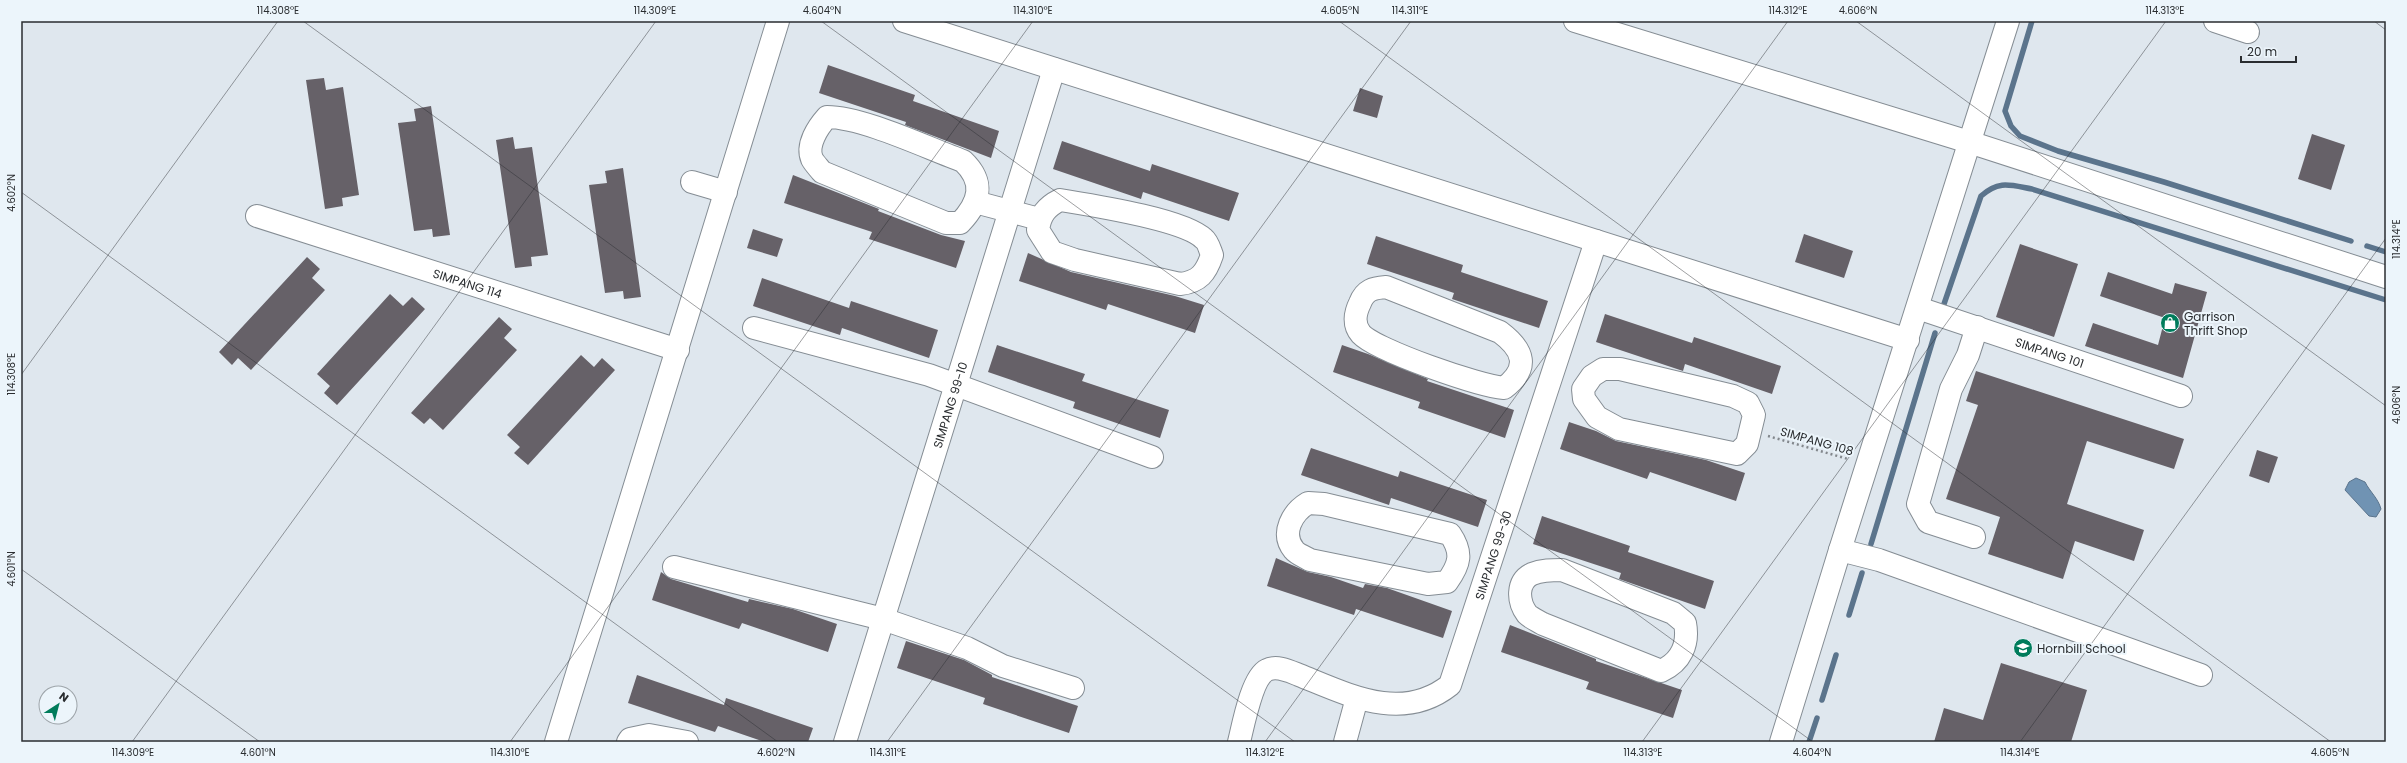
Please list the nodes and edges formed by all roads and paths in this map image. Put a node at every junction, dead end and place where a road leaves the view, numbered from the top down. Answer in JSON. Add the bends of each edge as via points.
{"nodes":[{"id":1,"x":778,"y":21,"type":"edge"},
{"id":2,"x":904,"y":21,"type":"edge"},
{"id":3,"x":1575,"y":21,"type":"edge"},
{"id":4,"x":2008,"y":21,"type":"edge"},
{"id":5,"x":2215,"y":21,"type":"edge"},
{"id":6,"x":2248,"y":32,"type":"dead end"},
{"id":7,"x":1054,"y":68,"type":"junction"},
{"id":8,"x":1969,"y":142,"type":"junction"},
{"id":9,"x":692,"y":182,"type":"dead end"},
{"id":10,"x":726,"y":192,"type":"junction"},
{"id":11,"x":976,"y":202,"type":"junction"},
{"id":12,"x":1008,"y":212,"type":"junction"},
{"id":13,"x":257,"y":216,"type":"dead end"},
{"id":14,"x":1039,"y":220,"type":"junction"},
{"id":15,"x":1596,"y":241,"type":"junction"},
{"id":16,"x":2386,"y":277,"type":"edge"},
{"id":17,"x":1918,"y":308,"type":"junction"},
{"id":18,"x":754,"y":328,"type":"dead end"},
{"id":19,"x":1977,"y":328,"type":"junction"},
{"id":20,"x":1908,"y":340,"type":"junction"},
{"id":21,"x":678,"y":350,"type":"junction"},
{"id":22,"x":1520,"y":369,"type":"junction"},
{"id":23,"x":1552,"y":378,"type":"junction"},
{"id":24,"x":956,"y":385,"type":"junction"},
{"id":25,"x":1583,"y":389,"type":"junction"},
{"id":26,"x":2181,"y":396,"type":"dead end"},
{"id":27,"x":1762,"y":434,"type":"dead end"},
{"id":28,"x":1152,"y":457,"type":"dead end"},
{"id":29,"x":1867,"y":464,"type":"junction"},
{"id":30,"x":1974,"y":537,"type":"dead end"},
{"id":31,"x":1840,"y":550,"type":"junction"},
{"id":32,"x":674,"y":567,"type":"dead end"},
{"id":33,"x":1458,"y":568,"type":"junction"},
{"id":34,"x":1488,"y":575,"type":"junction"},
{"id":35,"x":1520,"y":587,"type":"junction"},
{"id":36,"x":883,"y":619,"type":"junction"},
{"id":37,"x":2201,"y":675,"type":"dead end"},
{"id":38,"x":1073,"y":688,"type":"dead end"},
{"id":39,"x":1357,"y":698,"type":"junction"},
{"id":40,"x":556,"y":742,"type":"edge"},
{"id":41,"x":628,"y":742,"type":"edge"},
{"id":42,"x":687,"y":742,"type":"edge"},
{"id":43,"x":845,"y":742,"type":"edge"},
{"id":44,"x":1239,"y":742,"type":"edge"},
{"id":45,"x":1345,"y":742,"type":"edge"},
{"id":46,"x":1781,"y":742,"type":"edge"}],
"edges":[{"from":1,"to":10,"type":"street"},
{"from":2,"to":7,"type":"street"},
{"from":3,"to":8,"type":"street"},
{"from":4,"to":8,"type":"street"},
{"from":5,"to":6,"type":"street"},
{"from":7,"to":12,"type":"street","name":"SIMPANG 99-10"},
{"from":7,"to":15,"type":"street"},
{"from":8,"to":16,"type":"street"},
{"from":8,"to":17,"type":"street"},
{"from":9,"to":10,"type":"street"},
{"from":10,"to":21,"type":"street"},
{"from":11,"to":11,"type":"street","via":[[960,223],[946,223],[822,172],[812,158],[812,141],[827,118],[840,117],[963,161],[973,171],[978,188]]},
{"from":11,"to":12,"type":"street"},
{"from":12,"to":14,"type":"street"},
{"from":12,"to":24,"type":"street","name":"SIMPANG 99-10"},
{"from":13,"to":21,"type":"street","name":"SIMPANG 114"},
{"from":14,"to":14,"type":"street","via":[[1049,206],[1060,200],[1116,209],[1194,232],[1205,239],[1212,255],[1208,270],[1194,282],[1180,284],[1075,260],[1052,252],[1038,230]]},
{"from":15,"to":20,"type":"street"},
{"from":15,"to":23,"type":"street","name":"SIMPANG 99-30"},
{"from":17,"to":19,"type":"street","name":"SIMPANG 101"},
{"from":17,"to":20,"type":"street"},
{"from":18,"to":24,"type":"street"},
{"from":19,"to":26,"type":"street","name":"SIMPANG 101"},
{"from":19,"to":30,"type":"street","via":[[1968,355],[1951,389],[1918,504],[1928,522]]},
{"from":20,"to":29,"type":"street"},
{"from":21,"to":40,"type":"street"},
{"from":22,"to":22,"type":"street","via":[[1512,382],[1504,388],[1492,387],[1426,365],[1376,344],[1361,334],[1355,323],[1356,311],[1362,296],[1372,288],[1386,287],[1500,332],[1514,342],[1522,357]]},
{"from":22,"to":23,"type":"street"},
{"from":23,"to":25,"type":"street"},
{"from":23,"to":34,"type":"street","name":"SIMPANG 99-30"},
{"from":24,"to":28,"type":"street"},
{"from":24,"to":36,"type":"street","name":"SIMPANG 99-10"},
{"from":25,"to":25,"type":"street","via":[[1592,376],[1603,369],[1620,369],[1738,398],[1748,403],[1754,414],[1752,429],[1747,444],[1737,454],[1619,429],[1597,417],[1584,399]]},
{"from":27,"to":29,"type":"path","name":"SIMPANG 108"},
{"from":29,"to":31,"type":"street"},
{"from":31,"to":37,"type":"street","via":[[1879,560]]},
{"from":31,"to":46,"type":"street"},
{"from":32,"to":36,"type":"street"},
{"from":33,"to":33,"type":"street","via":[[1447,582],[1428,584],[1310,560],[1294,550],[1288,536],[1290,520],[1299,508],[1308,503],[1324,504],[1429,527],[1450,534],[1458,546]]},
{"from":33,"to":34,"type":"street"},
{"from":34,"to":35,"type":"street"},
{"from":34,"to":39,"type":"street","name":"SIMPANG 99-30","via":[[1450,685],[1437,695],[1416,703],[1380,702]]},
{"from":35,"to":35,"type":"street","via":[[1530,575],[1542,570],[1562,570],[1673,613],[1685,623],[1687,636],[1682,653],[1672,666],[1661,671],[1542,624],[1528,615],[1520,600]]},
{"from":36,"to":38,"type":"street","via":[[967,648],[1003,666]]},
{"from":36,"to":43,"type":"street","name":"SIMPANG 99-10"},
{"from":39,"to":44,"type":"street","name":"SIMPANG 99-30","via":[[1281,668],[1267,670],[1257,679]]},
{"from":39,"to":45,"type":"street"},
{"from":41,"to":42,"type":"street","via":[[630,739],[649,735]]}]}
